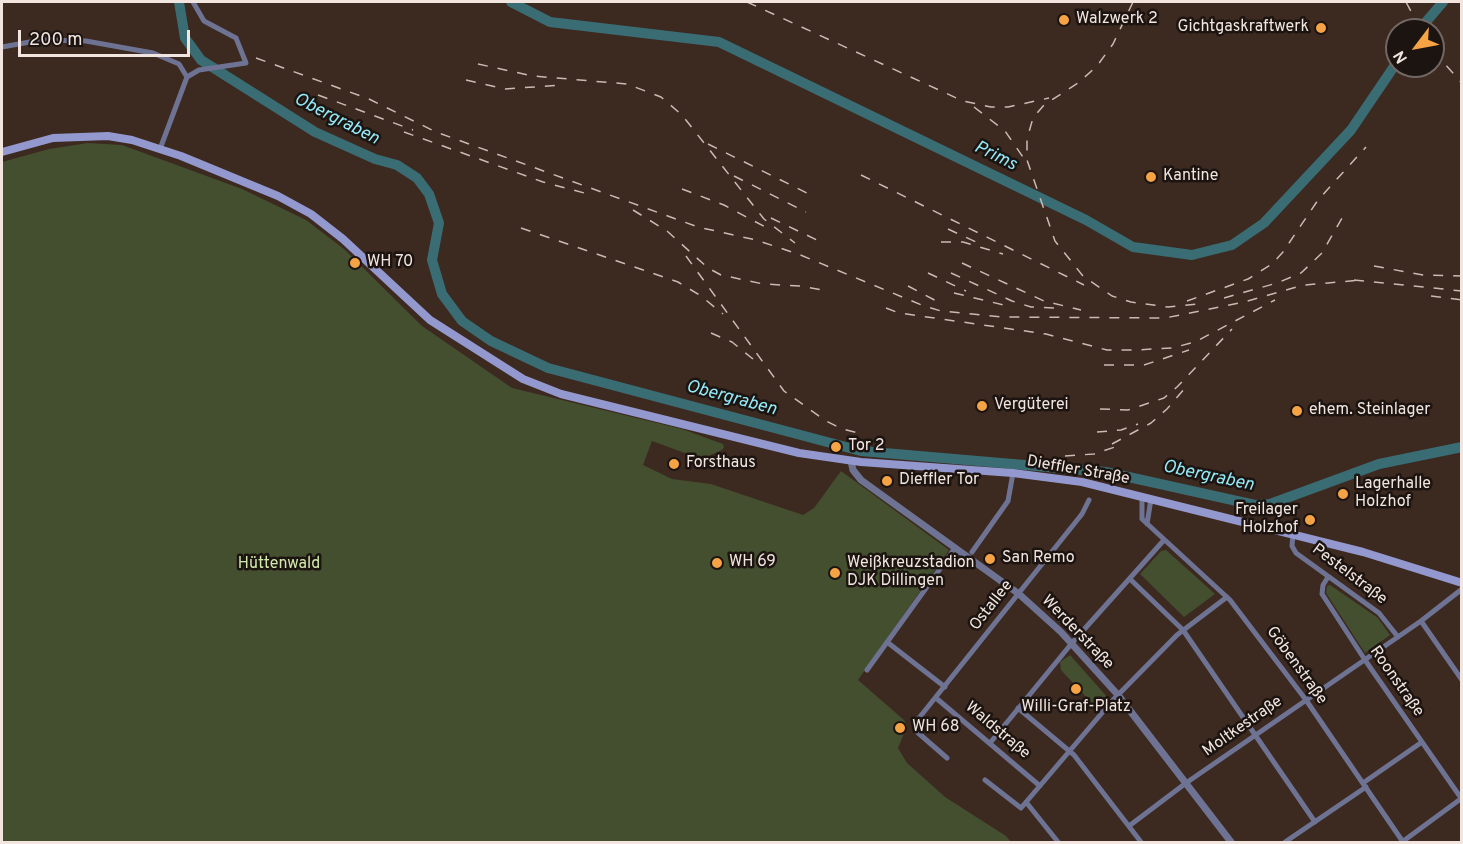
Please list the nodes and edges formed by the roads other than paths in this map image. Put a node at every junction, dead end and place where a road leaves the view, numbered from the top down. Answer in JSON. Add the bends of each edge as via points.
{"nodes":[{"id":1,"x":193,"y":2,"type":"edge"},
{"id":2,"x":2,"y":47,"type":"edge"},
{"id":3,"x":187,"y":77,"type":"junction"},
{"id":4,"x":160,"y":149,"type":"junction"},
{"id":5,"x":2,"y":152,"type":"edge"},
{"id":6,"x":851,"y":460,"type":"junction"},
{"id":7,"x":861,"y":462,"type":"junction"},
{"id":8,"x":1013,"y":473,"type":"junction"},
{"id":9,"x":866,"y":482,"type":"junction"},
{"id":10,"x":1142,"y":496,"type":"junction"},
{"id":11,"x":1151,"y":499,"type":"junction"},
{"id":12,"x":1089,"y":500,"type":"dead end"},
{"id":13,"x":1147,"y":524,"type":"junction"},
{"id":14,"x":1293,"y":534,"type":"junction"},
{"id":15,"x":1164,"y":540,"type":"junction"},
{"id":16,"x":955,"y":548,"type":"junction"},
{"id":17,"x":972,"y":552,"type":"dead end"},
{"id":18,"x":1328,"y":577,"type":"junction"},
{"id":19,"x":1130,"y":579,"type":"junction"},
{"id":20,"x":1461,"y":583,"type":"edge"},
{"id":21,"x":1461,"y":589,"type":"edge"},
{"id":22,"x":1018,"y":594,"type":"junction"},
{"id":23,"x":1227,"y":597,"type":"junction"},
{"id":24,"x":1421,"y":621,"type":"junction"},
{"id":25,"x":1183,"y":630,"type":"junction"},
{"id":26,"x":1398,"y":637,"type":"junction"},
{"id":27,"x":887,"y":642,"type":"junction"},
{"id":28,"x":1072,"y":643,"type":"junction"},
{"id":29,"x":1365,"y":660,"type":"junction"},
{"id":30,"x":867,"y":670,"type":"dead end"},
{"id":31,"x":1461,"y":680,"type":"edge"},
{"id":32,"x":945,"y":687,"type":"junction"},
{"id":33,"x":1118,"y":695,"type":"junction"},
{"id":34,"x":936,"y":698,"type":"junction"},
{"id":35,"x":1306,"y":700,"type":"junction"},
{"id":36,"x":1018,"y":708,"type":"junction"},
{"id":37,"x":1256,"y":735,"type":"junction"},
{"id":38,"x":1422,"y":742,"type":"junction"},
{"id":39,"x":990,"y":743,"type":"junction"},
{"id":40,"x":1070,"y":751,"type":"junction"},
{"id":41,"x":947,"y":758,"type":"dead end"},
{"id":42,"x":985,"y":780,"type":"dead end"},
{"id":43,"x":1186,"y":783,"type":"junction"},
{"id":44,"x":1364,"y":785,"type":"junction"},
{"id":45,"x":1040,"y":786,"type":"junction"},
{"id":46,"x":1461,"y":798,"type":"edge"},
{"id":47,"x":1026,"y":802,"type":"junction"},
{"id":48,"x":1315,"y":822,"type":"junction"},
{"id":49,"x":1129,"y":826,"type":"junction"},
{"id":50,"x":1403,"y":842,"type":"edge"},
{"id":51,"x":1058,"y":843,"type":"edge"},
{"id":52,"x":1141,"y":843,"type":"edge"},
{"id":53,"x":1231,"y":843,"type":"edge"},
{"id":54,"x":1285,"y":843,"type":"edge"}],
"edges":[{"from":1,"to":3,"type":"street","via":[[204,21],[241,44],[246,63],[199,70]]},
{"from":2,"to":3,"type":"street","via":[[41,40],[86,41],[153,53],[179,64]]},
{"from":3,"to":4,"type":"street"},
{"from":4,"to":5,"type":"main road","name":"Dieffler Straße","via":[[124,139],[87,136],[41,141]]},
{"from":4,"to":6,"type":"main road","name":"Dieffler Straße","via":[[278,196],[311,214],[430,320],[524,379],[561,394],[765,446]]},
{"from":6,"to":7,"type":"main road","name":"Dieffler Straße"},
{"from":6,"to":9,"type":"street","name":"Werderstraße","via":[[853,470]]},
{"from":7,"to":8,"type":"main road","name":"Dieffler Straße"},
{"from":7,"to":9,"type":"street"},
{"from":8,"to":10,"type":"main road","name":"Dieffler Straße","via":[[1082,482]]},
{"from":8,"to":17,"type":"street","via":[[1008,501]]},
{"from":9,"to":16,"type":"street","name":"Werderstraße"},
{"from":10,"to":11,"type":"main road","name":"Dieffler Straße"},
{"from":10,"to":13,"type":"street","via":[[1140,516]]},
{"from":11,"to":13,"type":"street"},
{"from":11,"to":14,"type":"main road","name":"Dieffler Straße"},
{"from":12,"to":22,"type":"street","name":"Ostallee"},
{"from":13,"to":15,"type":"street","name":"Göbenstraße"},
{"from":14,"to":18,"type":"street","name":"Pestelstraße","via":[[1294,550]]},
{"from":14,"to":20,"type":"main road","name":"Dieffler Straße"},
{"from":15,"to":19,"type":"street"},
{"from":15,"to":23,"type":"street","name":"Göbenstraße"},
{"from":16,"to":22,"type":"street","name":"Werderstraße"},
{"from":16,"to":27,"type":"street"},
{"from":18,"to":26,"type":"street","name":"Pestelstraße","via":[[1378,613]]},
{"from":18,"to":29,"type":"street","name":"Roonstraße","via":[[1322,594]]},
{"from":19,"to":25,"type":"street"},
{"from":19,"to":28,"type":"street"},
{"from":21,"to":24,"type":"street","name":"Moltkestraße"},
{"from":22,"to":28,"type":"street","name":"Werderstraße"},
{"from":22,"to":32,"type":"street","name":"Ostallee"},
{"from":23,"to":25,"type":"street"},
{"from":23,"to":35,"type":"street","name":"Göbenstraße"},
{"from":24,"to":26,"type":"street","name":"Moltkestraße"},
{"from":24,"to":31,"type":"street"},
{"from":25,"to":33,"type":"street"},
{"from":25,"to":37,"type":"street"},
{"from":26,"to":29,"type":"street","name":"Moltkestraße"},
{"from":27,"to":30,"type":"street"},
{"from":27,"to":32,"type":"street"},
{"from":28,"to":33,"type":"street","name":"Werderstraße"},
{"from":28,"to":36,"type":"street"},
{"from":29,"to":35,"type":"street","name":"Moltkestraße"},
{"from":29,"to":38,"type":"street","name":"Roonstraße"},
{"from":32,"to":34,"type":"street","name":"Ostallee"},
{"from":33,"to":40,"type":"street"},
{"from":33,"to":43,"type":"street","name":"Werderstraße"},
{"from":34,"to":39,"type":"street","name":"Waldstraße"},
{"from":34,"to":41,"type":"street","name":"Ostallee","via":[[914,727]]},
{"from":35,"to":37,"type":"street","name":"Moltkestraße"},
{"from":35,"to":44,"type":"street","name":"Göbenstraße"},
{"from":36,"to":39,"type":"street"},
{"from":36,"to":40,"type":"street"},
{"from":37,"to":43,"type":"street","name":"Moltkestraße"},
{"from":37,"to":48,"type":"street"},
{"from":38,"to":44,"type":"street"},
{"from":38,"to":46,"type":"street","name":"Roonstraße"},
{"from":39,"to":45,"type":"street","name":"Waldstraße"},
{"from":40,"to":45,"type":"street"},
{"from":40,"to":49,"type":"street"},
{"from":42,"to":47,"type":"street","via":[[1020,809]]},
{"from":43,"to":49,"type":"street","name":"Moltkestraße"},
{"from":43,"to":53,"type":"street","name":"Werderstraße"},
{"from":44,"to":48,"type":"street"},
{"from":44,"to":50,"type":"street","name":"Göbenstraße"},
{"from":45,"to":47,"type":"street"},
{"from":46,"to":50,"type":"street"},
{"from":47,"to":51,"type":"street"},
{"from":48,"to":54,"type":"street"},
{"from":49,"to":52,"type":"street"}]}
